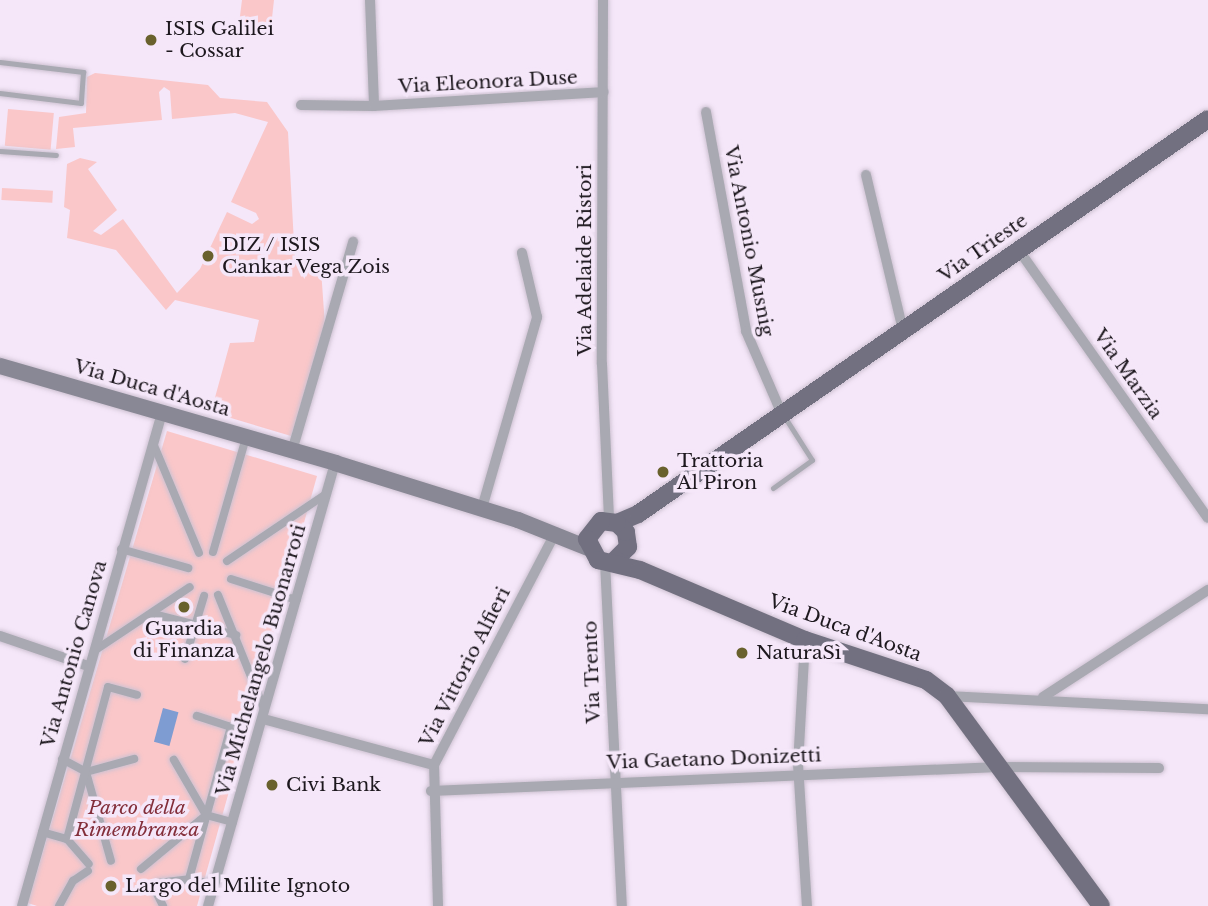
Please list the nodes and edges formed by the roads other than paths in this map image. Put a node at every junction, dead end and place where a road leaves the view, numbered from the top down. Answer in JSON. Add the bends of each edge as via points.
{"nodes":[{"id":1,"x":370,"y":0,"type":"edge"},
{"id":2,"x":603,"y":0,"type":"edge"},
{"id":3,"x":0,"y":62,"type":"edge"},
{"id":4,"x":604,"y":92,"type":"junction"},
{"id":5,"x":0,"y":93,"type":"edge"},
{"id":6,"x":301,"y":104,"type":"dead end"},
{"id":7,"x":374,"y":107,"type":"junction"},
{"id":8,"x":706,"y":112,"type":"dead end"},
{"id":9,"x":1208,"y":119,"type":"edge"},
{"id":10,"x":0,"y":151,"type":"edge"},
{"id":11,"x":56,"y":155,"type":"dead end"},
{"id":12,"x":866,"y":175,"type":"dead end"},
{"id":13,"x":353,"y":242,"type":"dead end"},
{"id":14,"x":1018,"y":249,"type":"junction"},
{"id":15,"x":523,"y":253,"type":"dead end"},
{"id":16,"x":903,"y":330,"type":"junction"},
{"id":17,"x":0,"y":366,"type":"edge"},
{"id":18,"x":162,"y":412,"type":"junction"},
{"id":19,"x":782,"y":414,"type":"junction"},
{"id":20,"x":246,"y":438,"type":"junction"},
{"id":21,"x":153,"y":440,"type":"junction"},
{"id":22,"x":292,"y":450,"type":"junction"},
{"id":23,"x":335,"y":463,"type":"junction"},
{"id":24,"x":773,"y":488,"type":"dead end"},
{"id":25,"x":326,"y":494,"type":"junction"},
{"id":26,"x":482,"y":508,"type":"junction"},
{"id":27,"x":1208,"y":518,"type":"edge"},
{"id":28,"x":518,"y":520,"type":"junction"},
{"id":29,"x":617,"y":525,"type":"junction"},
{"id":30,"x":554,"y":535,"type":"junction"},
{"id":31,"x":588,"y":540,"type":"junction"},
{"id":32,"x":121,"y":549,"type":"junction"},
{"id":33,"x":214,"y":552,"type":"dead end"},
{"id":34,"x":199,"y":553,"type":"dead end"},
{"id":35,"x":615,"y":559,"type":"junction"},
{"id":36,"x":228,"y":561,"type":"dead end"},
{"id":37,"x":188,"y":568,"type":"dead end"},
{"id":38,"x":231,"y":579,"type":"dead end"},
{"id":39,"x":190,"y":587,"type":"dead end"},
{"id":40,"x":1208,"y":590,"type":"edge"},
{"id":41,"x":218,"y":595,"type":"dead end"},
{"id":42,"x":204,"y":596,"type":"dead end"},
{"id":43,"x":297,"y":600,"type":"junction"},
{"id":44,"x":153,"y":614,"type":"junction"},
{"id":45,"x":195,"y":625,"type":"junction"},
{"id":46,"x":236,"y":635,"type":"junction"},
{"id":47,"x":0,"y":636,"type":"edge"},
{"id":48,"x":804,"y":639,"type":"junction"},
{"id":49,"x":91,"y":653,"type":"junction"},
{"id":50,"x":185,"y":659,"type":"dead end"},
{"id":51,"x":88,"y":666,"type":"junction"},
{"id":52,"x":137,"y":695,"type":"dead end"},
{"id":53,"x":947,"y":696,"type":"junction"},
{"id":54,"x":1043,"y":697,"type":"junction"},
{"id":55,"x":1208,"y":709,"type":"edge"},
{"id":56,"x":264,"y":715,"type":"junction"},
{"id":57,"x":197,"y":716,"type":"dead end"},
{"id":58,"x":134,"y":758,"type":"dead end"},
{"id":59,"x":62,"y":759,"type":"junction"},
{"id":60,"x":174,"y":760,"type":"dead end"},
{"id":61,"x":434,"y":765,"type":"junction"},
{"id":62,"x":998,"y":767,"type":"junction"},
{"id":63,"x":1160,"y":768,"type":"dead end"},
{"id":64,"x":86,"y":772,"type":"junction"},
{"id":65,"x":799,"y":774,"type":"junction"},
{"id":66,"x":613,"y":781,"type":"junction"},
{"id":67,"x":432,"y":791,"type":"junction"},
{"id":68,"x":206,"y":815,"type":"junction"},
{"id":69,"x":233,"y":822,"type":"junction"},
{"id":70,"x":42,"y":832,"type":"junction"},
{"id":71,"x":67,"y":839,"type":"junction"},
{"id":72,"x":111,"y":861,"type":"dead end"},
{"id":73,"x":141,"y":869,"type":"dead end"},
{"id":74,"x":1080,"y":872,"type":"junction"},
{"id":75,"x":189,"y":878,"type":"junction"},
{"id":76,"x":214,"y":886,"type":"junction"},
{"id":77,"x":22,"y":906,"type":"edge"},
{"id":78,"x":59,"y":906,"type":"edge"},
{"id":79,"x":163,"y":906,"type":"edge"},
{"id":80,"x":208,"y":906,"type":"edge"},
{"id":81,"x":438,"y":906,"type":"edge"},
{"id":82,"x":622,"y":906,"type":"edge"},
{"id":83,"x":807,"y":906,"type":"edge"},
{"id":84,"x":1101,"y":906,"type":"edge"},
{"id":85,"x":1111,"y":906,"type":"edge"}],
"edges":[{"from":1,"to":7,"type":"street","name":"Via Eleonora Duse"},
{"from":2,"to":4,"type":"street","name":"Via Adelaide Ristori"},
{"from":3,"to":5,"type":"lane","via":[[83,72],[81,103]]},
{"from":4,"to":7,"type":"street","name":"Via Eleonora Duse"},
{"from":4,"to":29,"type":"street","name":"Via Adelaide Ristori","via":[[602,364]]},
{"from":6,"to":7,"type":"street","name":"Via Eleonora Duse"},
{"from":8,"to":19,"type":"street","name":"Via Antonio Musnig","via":[[746,331]]},
{"from":9,"to":14,"type":"main road","name":"Via Trieste"},
{"from":10,"to":11,"type":"lane"},
{"from":12,"to":16,"type":"street"},
{"from":13,"to":22,"type":"street"},
{"from":14,"to":16,"type":"main road","name":"Via Trieste"},
{"from":14,"to":27,"type":"street","name":"Via Marzia"},
{"from":15,"to":26,"type":"street","via":[[537,317]]},
{"from":16,"to":19,"type":"main road","name":"Via Trieste"},
{"from":17,"to":18,"type":"main road","name":"Via Duca d'Aosta"},
{"from":18,"to":20,"type":"main road","name":"Via Duca d'Aosta"},
{"from":18,"to":21,"type":"street","name":"Via Antonio Canova"},
{"from":19,"to":24,"type":"lane","via":[[812,460]]},
{"from":19,"to":29,"type":"main road","name":"Via Trieste"},
{"from":20,"to":22,"type":"main road","name":"Via Duca d'Aosta"},
{"from":20,"to":33,"type":"street"},
{"from":21,"to":32,"type":"street","name":"Via Antonio Canova"},
{"from":21,"to":34,"type":"street"},
{"from":22,"to":23,"type":"main road","name":"Via Duca d'Aosta"},
{"from":23,"to":25,"type":"street","name":"Via Michelangelo Buonarroti"},
{"from":23,"to":26,"type":"main road","name":"Via Duca d'Aosta"},
{"from":25,"to":36,"type":"street"},
{"from":25,"to":43,"type":"street","name":"Via Michelangelo Buonarroti"},
{"from":26,"to":28,"type":"main road","name":"Via Duca d'Aosta"},
{"from":28,"to":30,"type":"main road","name":"Via Duca d'Aosta"},
{"from":28,"to":31,"type":"main road","name":"Via Duca d'Aosta"},
{"from":29,"to":31,"type":"main road"},
{"from":29,"to":35,"type":"main road"},
{"from":30,"to":31,"type":"main road","name":"Via Duca d'Aosta"},
{"from":30,"to":61,"type":"street","name":"Via Vittorio Alfieri"},
{"from":31,"to":35,"type":"main road","name":"Via Duca d'Aosta"},
{"from":32,"to":37,"type":"street"},
{"from":32,"to":49,"type":"street","name":"Via Antonio Canova"},
{"from":35,"to":48,"type":"main road","name":"Via Duca d'Aosta"},
{"from":35,"to":66,"type":"street","name":"Via Trento"},
{"from":38,"to":43,"type":"street"},
{"from":39,"to":44,"type":"street"},
{"from":40,"to":54,"type":"street"},
{"from":41,"to":46,"type":"street"},
{"from":42,"to":45,"type":"street"},
{"from":43,"to":56,"type":"street","name":"Via Michelangelo Buonarroti"},
{"from":44,"to":45,"type":"street"},
{"from":44,"to":49,"type":"street"},
{"from":45,"to":46,"type":"street"},
{"from":45,"to":50,"type":"street"},
{"from":46,"to":56,"type":"street"},
{"from":47,"to":51,"type":"street"},
{"from":48,"to":53,"type":"main road","name":"Via Duca d'Aosta","via":[[903,669]]},
{"from":48,"to":65,"type":"street"},
{"from":49,"to":51,"type":"street","name":"Via Antonio Canova"},
{"from":51,"to":59,"type":"street","name":"Via Antonio Canova"},
{"from":52,"to":64,"type":"street","via":[[108,687]]},
{"from":53,"to":54,"type":"street"},
{"from":53,"to":62,"type":"main road"},
{"from":54,"to":55,"type":"street"},
{"from":56,"to":61,"type":"street"},
{"from":56,"to":69,"type":"street","name":"Via Michelangelo Buonarroti"},
{"from":57,"to":68,"type":"street","via":[[231,727]]},
{"from":58,"to":64,"type":"street"},
{"from":59,"to":64,"type":"street"},
{"from":59,"to":70,"type":"street","name":"Via Antonio Canova"},
{"from":60,"to":68,"type":"street"},
{"from":61,"to":67,"type":"street","name":"Via Vittorio Alfieri"},
{"from":62,"to":63,"type":"street","name":"Via Gaetano Donizetti"},
{"from":62,"to":65,"type":"street","name":"Via Gaetano Donizetti"},
{"from":62,"to":74,"type":"main road"},
{"from":64,"to":71,"type":"street"},
{"from":64,"to":72,"type":"street"},
{"from":65,"to":66,"type":"street","name":"Via Gaetano Donizetti"},
{"from":65,"to":83,"type":"street"},
{"from":66,"to":67,"type":"street","name":"Via Gaetano Donizetti"},
{"from":66,"to":82,"type":"street","name":"Via Trento"},
{"from":67,"to":81,"type":"street","name":"Via Vittorio Alfieri"},
{"from":68,"to":69,"type":"street"},
{"from":68,"to":73,"type":"street"},
{"from":68,"to":75,"type":"street"},
{"from":69,"to":76,"type":"street","name":"Via Michelangelo Buonarroti"},
{"from":70,"to":71,"type":"street"},
{"from":70,"to":77,"type":"street","name":"Via Antonio Canova"},
{"from":71,"to":78,"type":"street","via":[[88,867]]},
{"from":74,"to":84,"type":"main road"},
{"from":74,"to":85,"type":"main road"},
{"from":75,"to":76,"type":"street"},
{"from":75,"to":79,"type":"street","via":[[157,888]]},
{"from":76,"to":80,"type":"street","name":"Via Michelangelo Buonarroti"}]}
